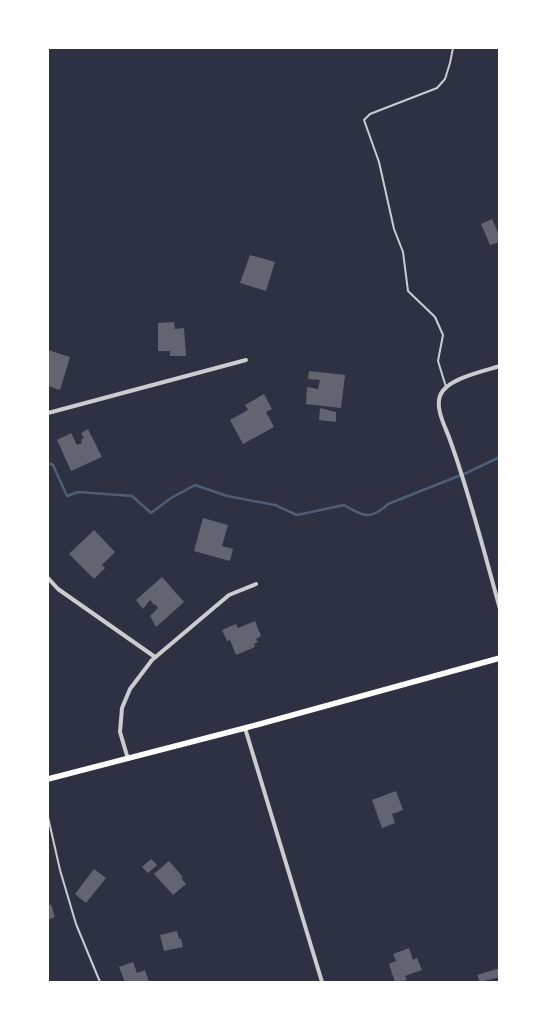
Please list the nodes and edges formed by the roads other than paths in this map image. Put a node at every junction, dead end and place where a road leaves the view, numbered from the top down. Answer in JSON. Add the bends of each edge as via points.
{"nodes":[{"id":1,"x":453,"y":48,"type":"edge"},
{"id":2,"x":246,"y":360,"type":"dead end"},
{"id":3,"x":500,"y":366,"type":"edge"},
{"id":4,"x":446,"y":387,"type":"junction"},
{"id":5,"x":48,"y":413,"type":"edge"},
{"id":6,"x":48,"y":578,"type":"edge"},
{"id":7,"x":256,"y":584,"type":"dead end"},
{"id":8,"x":500,"y":609,"type":"edge"},
{"id":9,"x":155,"y":657,"type":"junction"},
{"id":10,"x":500,"y":658,"type":"edge"},
{"id":11,"x":245,"y":728,"type":"junction"},
{"id":12,"x":128,"y":759,"type":"junction"},
{"id":13,"x":48,"y":780,"type":"edge"},
{"id":14,"x":48,"y":816,"type":"edge"},
{"id":15,"x":100,"y":982,"type":"edge"},
{"id":16,"x":322,"y":982,"type":"edge"}],
"edges":[{"from":1,"to":4,"type":"lane","via":[[445,79],[437,88],[382,108],[364,120],[403,252],[408,291],[435,317],[442,335],[438,360]]},
{"from":2,"to":5,"type":"street"},
{"from":3,"to":4,"type":"street","via":[[469,375]]},
{"from":4,"to":8,"type":"street","via":[[439,396],[439,410],[458,462]]},
{"from":6,"to":9,"type":"street","via":[[58,589]]},
{"from":7,"to":9,"type":"street","via":[[229,595]]},
{"from":9,"to":12,"type":"street","via":[[130,690],[122,708],[120,732]]},
{"from":10,"to":11,"type":"main road"},
{"from":11,"to":12,"type":"main road"},
{"from":11,"to":16,"type":"street"},
{"from":12,"to":13,"type":"main road"},
{"from":14,"to":15,"type":"lane","via":[[76,924]]}]}
